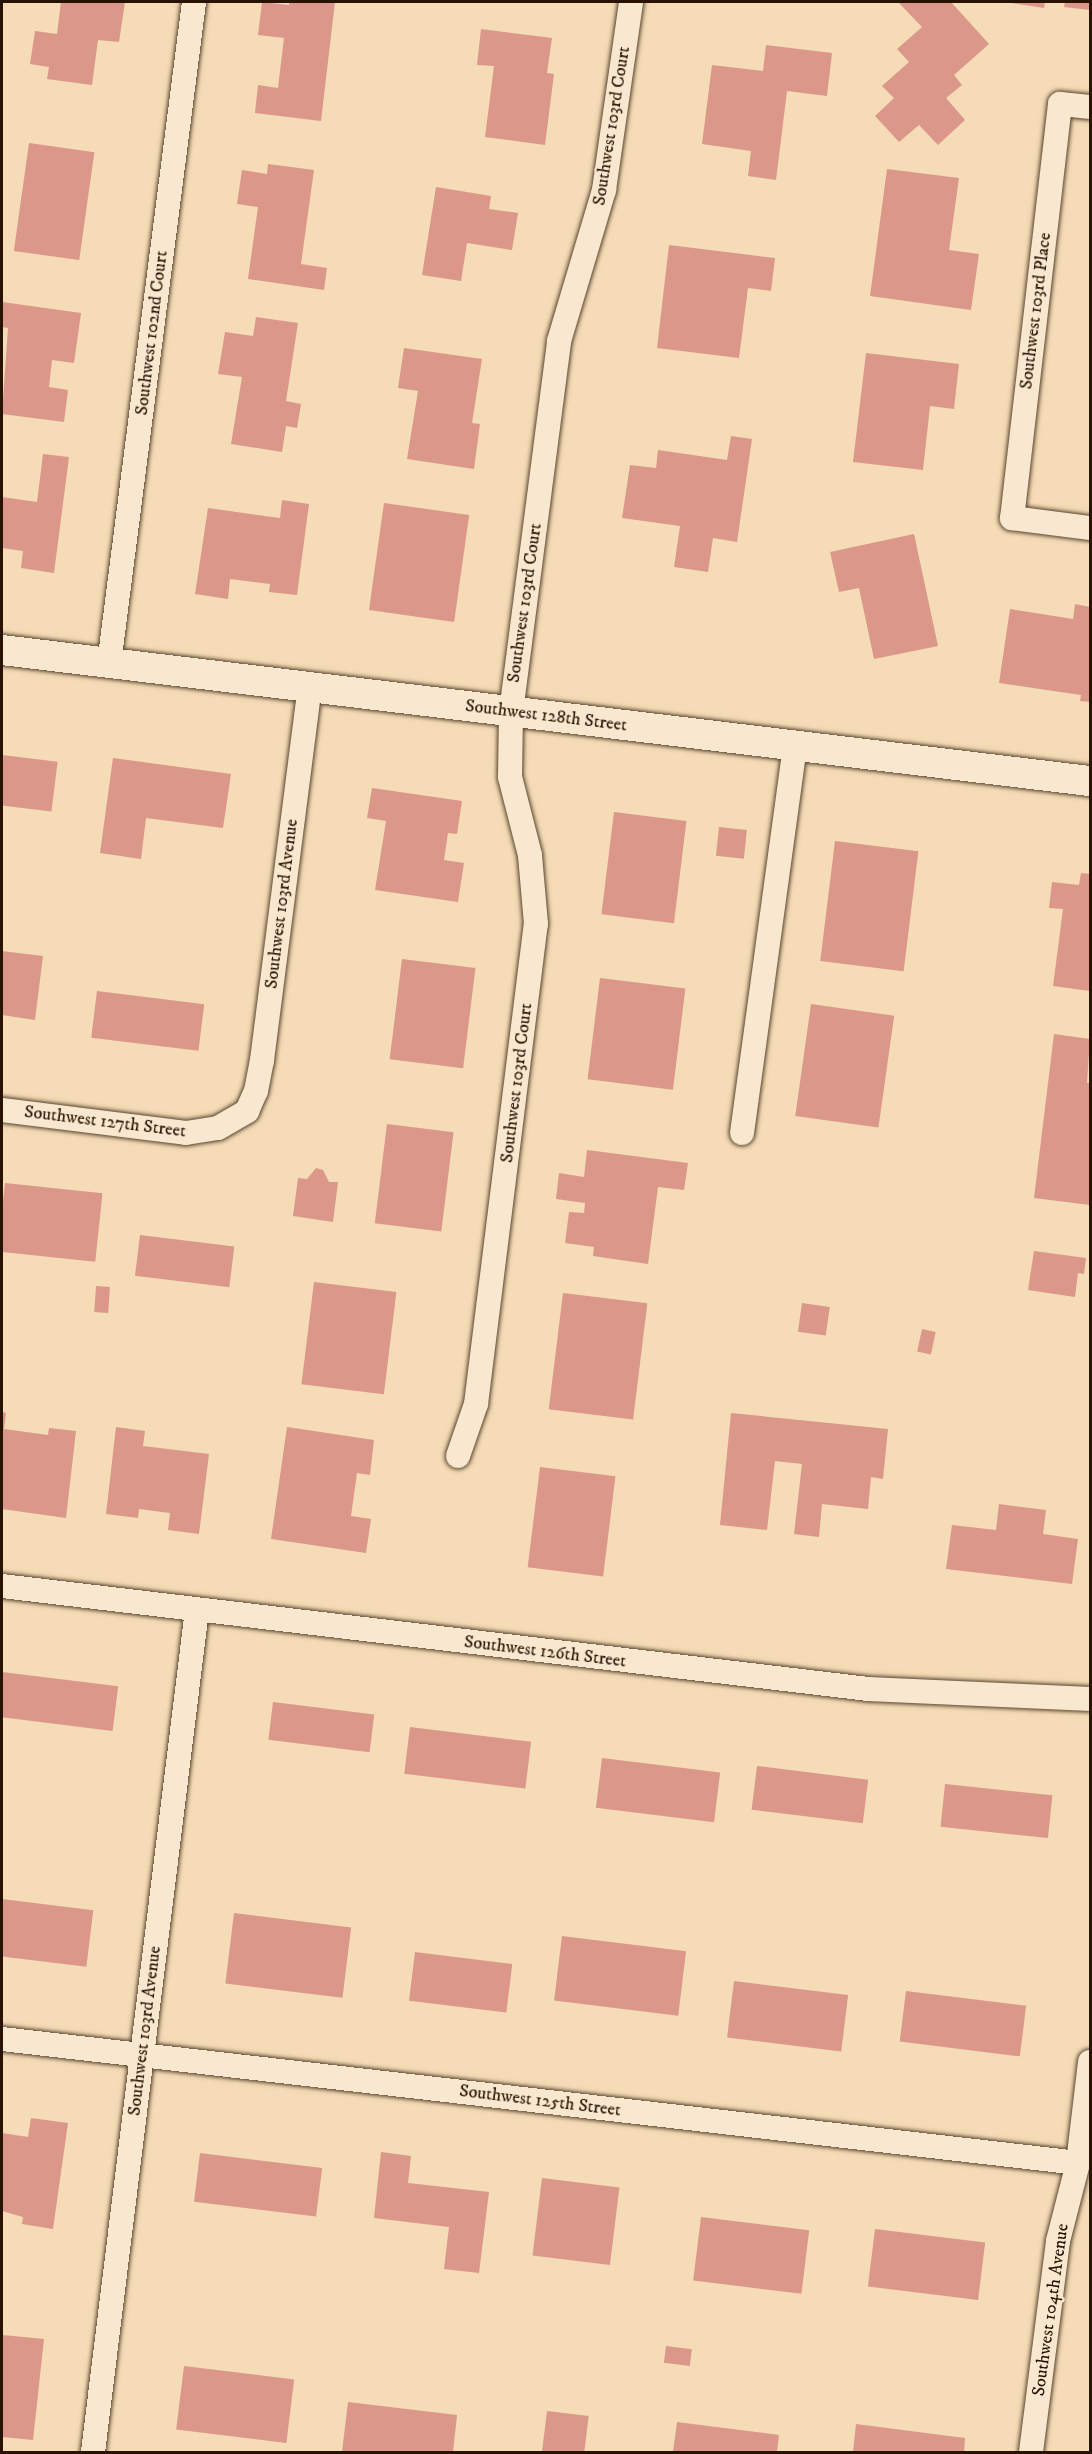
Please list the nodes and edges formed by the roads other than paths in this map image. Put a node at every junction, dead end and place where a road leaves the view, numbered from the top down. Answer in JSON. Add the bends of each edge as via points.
{"nodes":[{"id":1,"x":194,"y":2,"type":"edge"},
{"id":2,"x":631,"y":2,"type":"edge"},
{"id":3,"x":1090,"y":107,"type":"edge"},
{"id":4,"x":1090,"y":528,"type":"edge"},
{"id":5,"x":2,"y":650,"type":"edge"},
{"id":6,"x":109,"y":664,"type":"junction"},
{"id":7,"x":310,"y":687,"type":"junction"},
{"id":8,"x":511,"y":712,"type":"junction"},
{"id":9,"x":795,"y":746,"type":"junction"},
{"id":10,"x":1090,"y":781,"type":"edge"},
{"id":11,"x":2,"y":1110,"type":"edge"},
{"id":12,"x":242,"y":1117,"type":"joint"},
{"id":13,"x":742,"y":1133,"type":"dead end"},
{"id":14,"x":458,"y":1456,"type":"dead end"},
{"id":15,"x":2,"y":1586,"type":"edge"},
{"id":16,"x":197,"y":1610,"type":"junction"},
{"id":17,"x":1090,"y":1699,"type":"edge"},
{"id":18,"x":2,"y":2039,"type":"edge"},
{"id":19,"x":141,"y":2055,"type":"junction"},
{"id":20,"x":1090,"y":2062,"type":"edge"},
{"id":21,"x":1078,"y":2163,"type":"junction"},
{"id":22,"x":93,"y":2452,"type":"edge"},
{"id":23,"x":1031,"y":2452,"type":"edge"}],
"edges":[{"from":1,"to":6,"type":"street","name":"Southwest 102nd Court"},
{"from":2,"to":8,"type":"street","name":"Southwest 103rd Court","via":[[604,190],[559,341]]},
{"from":3,"to":4,"type":"street","name":"Southwest 103rd Place","via":[[1059,104],[1012,518]]},
{"from":5,"to":6,"type":"street","name":"Southwest 128th Street"},
{"from":6,"to":7,"type":"street","name":"Southwest 128th Street"},
{"from":7,"to":8,"type":"street","name":"Southwest 128th Street"},
{"from":7,"to":12,"type":"street","name":"Southwest 103rd Avenue","via":[[261,1068],[254,1098]]},
{"from":8,"to":9,"type":"street","name":"Southwest 128th Street"},
{"from":8,"to":14,"type":"street","name":"Southwest 103rd Court","via":[[510,777],[530,855],[536,924],[476,1404]]},
{"from":9,"to":10,"type":"street","name":"Southwest 128th Street"},
{"from":9,"to":13,"type":"street"},
{"from":11,"to":12,"type":"street","name":"Southwest 127th Street","via":[[179,1133],[218,1128]]},
{"from":15,"to":16,"type":"street","name":"Southwest 126th Street"},
{"from":16,"to":17,"type":"street","name":"Southwest 126th Street","via":[[869,1689]]},
{"from":16,"to":19,"type":"street","name":"Southwest 103rd Avenue"},
{"from":18,"to":19,"type":"street","name":"Southwest 125th Street"},
{"from":19,"to":21,"type":"street","name":"Southwest 125th Street"},
{"from":19,"to":22,"type":"street","name":"Southwest 103rd Avenue"},
{"from":20,"to":21,"type":"street","name":"Southwest 104th Avenue"},
{"from":21,"to":23,"type":"street","name":"Southwest 104th Avenue","via":[[1058,2241]]}]}
